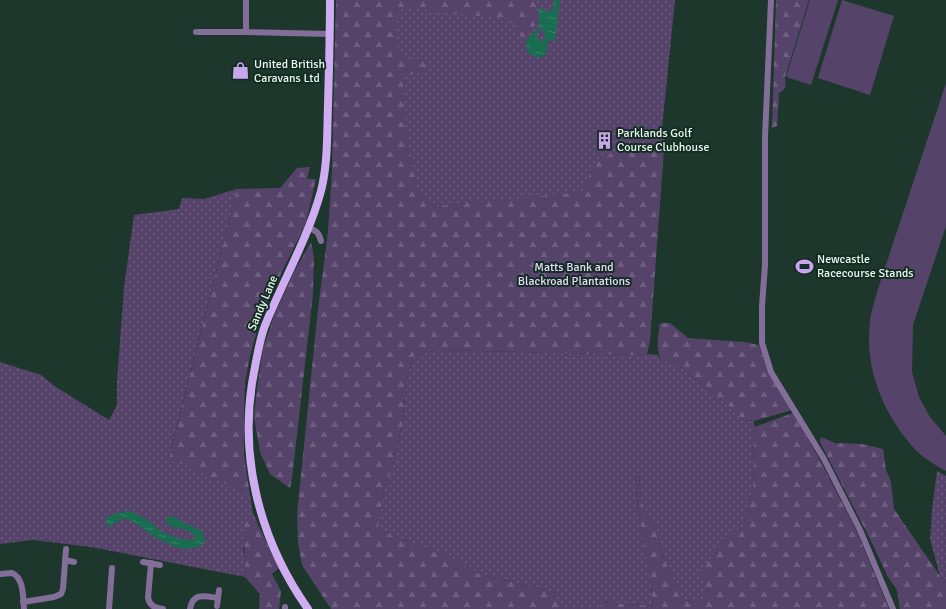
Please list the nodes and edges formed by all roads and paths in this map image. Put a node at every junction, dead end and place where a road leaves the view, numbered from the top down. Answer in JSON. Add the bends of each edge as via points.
{"nodes":[{"id":1,"x":246,"y":0,"type":"edge"},
{"id":2,"x":330,"y":0,"type":"edge"},
{"id":3,"x":771,"y":0,"type":"edge"},
{"id":4,"x":196,"y":32,"type":"dead end"},
{"id":5,"x":246,"y":32,"type":"junction"},
{"id":6,"x":330,"y":34,"type":"junction"},
{"id":7,"x":309,"y":228,"type":"junction"},
{"id":8,"x":321,"y":241,"type":"dead end"},
{"id":9,"x":66,"y":549,"type":"dead end"},
{"id":10,"x":65,"y":560,"type":"junction"},
{"id":11,"x":74,"y":562,"type":"dead end"},
{"id":12,"x":143,"y":562,"type":"dead end"},
{"id":13,"x":151,"y":563,"type":"junction"},
{"id":14,"x":160,"y":565,"type":"dead end"},
{"id":15,"x":112,"y":568,"type":"dead end"},
{"id":16,"x":0,"y":574,"type":"edge"},
{"id":17,"x":111,"y":580,"type":"junction"},
{"id":18,"x":119,"y":580,"type":"dead end"},
{"id":19,"x":219,"y":590,"type":"dead end"},
{"id":20,"x":218,"y":598,"type":"junction"},
{"id":21,"x":23,"y":602,"type":"junction"},
{"id":22,"x":217,"y":606,"type":"dead end"},
{"id":23,"x":24,"y":609,"type":"edge"},
{"id":24,"x":109,"y":609,"type":"edge"},
{"id":25,"x":163,"y":609,"type":"edge"},
{"id":26,"x":190,"y":609,"type":"edge"},
{"id":27,"x":308,"y":609,"type":"edge"},
{"id":28,"x":892,"y":609,"type":"edge"}],
"edges":[{"from":1,"to":5,"type":"street"},
{"from":2,"to":6,"type":"main road","name":"Sandy Lane"},
{"from":3,"to":28,"type":"street","via":[[765,136],[762,343],[771,372],[824,460],[856,523]]},
{"from":4,"to":5,"type":"street"},
{"from":5,"to":6,"type":"street"},
{"from":6,"to":7,"type":"main road","name":"Sandy Lane","via":[[327,153],[321,190]]},
{"from":7,"to":8,"type":"street","via":[[320,234]]},
{"from":7,"to":27,"type":"main road","name":"Sandy Lane","via":[[261,338],[251,384],[249,427],[249,450],[254,484],[263,521],[284,570]]},
{"from":9,"to":10,"type":"street"},
{"from":10,"to":11,"type":"street"},
{"from":10,"to":21,"type":"street","via":[[61,594]]},
{"from":12,"to":13,"type":"street"},
{"from":13,"to":14,"type":"street"},
{"from":13,"to":25,"type":"street","via":[[148,598],[154,607]]},
{"from":15,"to":17,"type":"street"},
{"from":16,"to":21,"type":"street","via":[[12,573],[18,577]]},
{"from":17,"to":18,"type":"street"},
{"from":17,"to":24,"type":"street"},
{"from":19,"to":20,"type":"street"},
{"from":20,"to":22,"type":"street"},
{"from":20,"to":26,"type":"street","via":[[197,597]]},
{"from":21,"to":23,"type":"street"}]}
